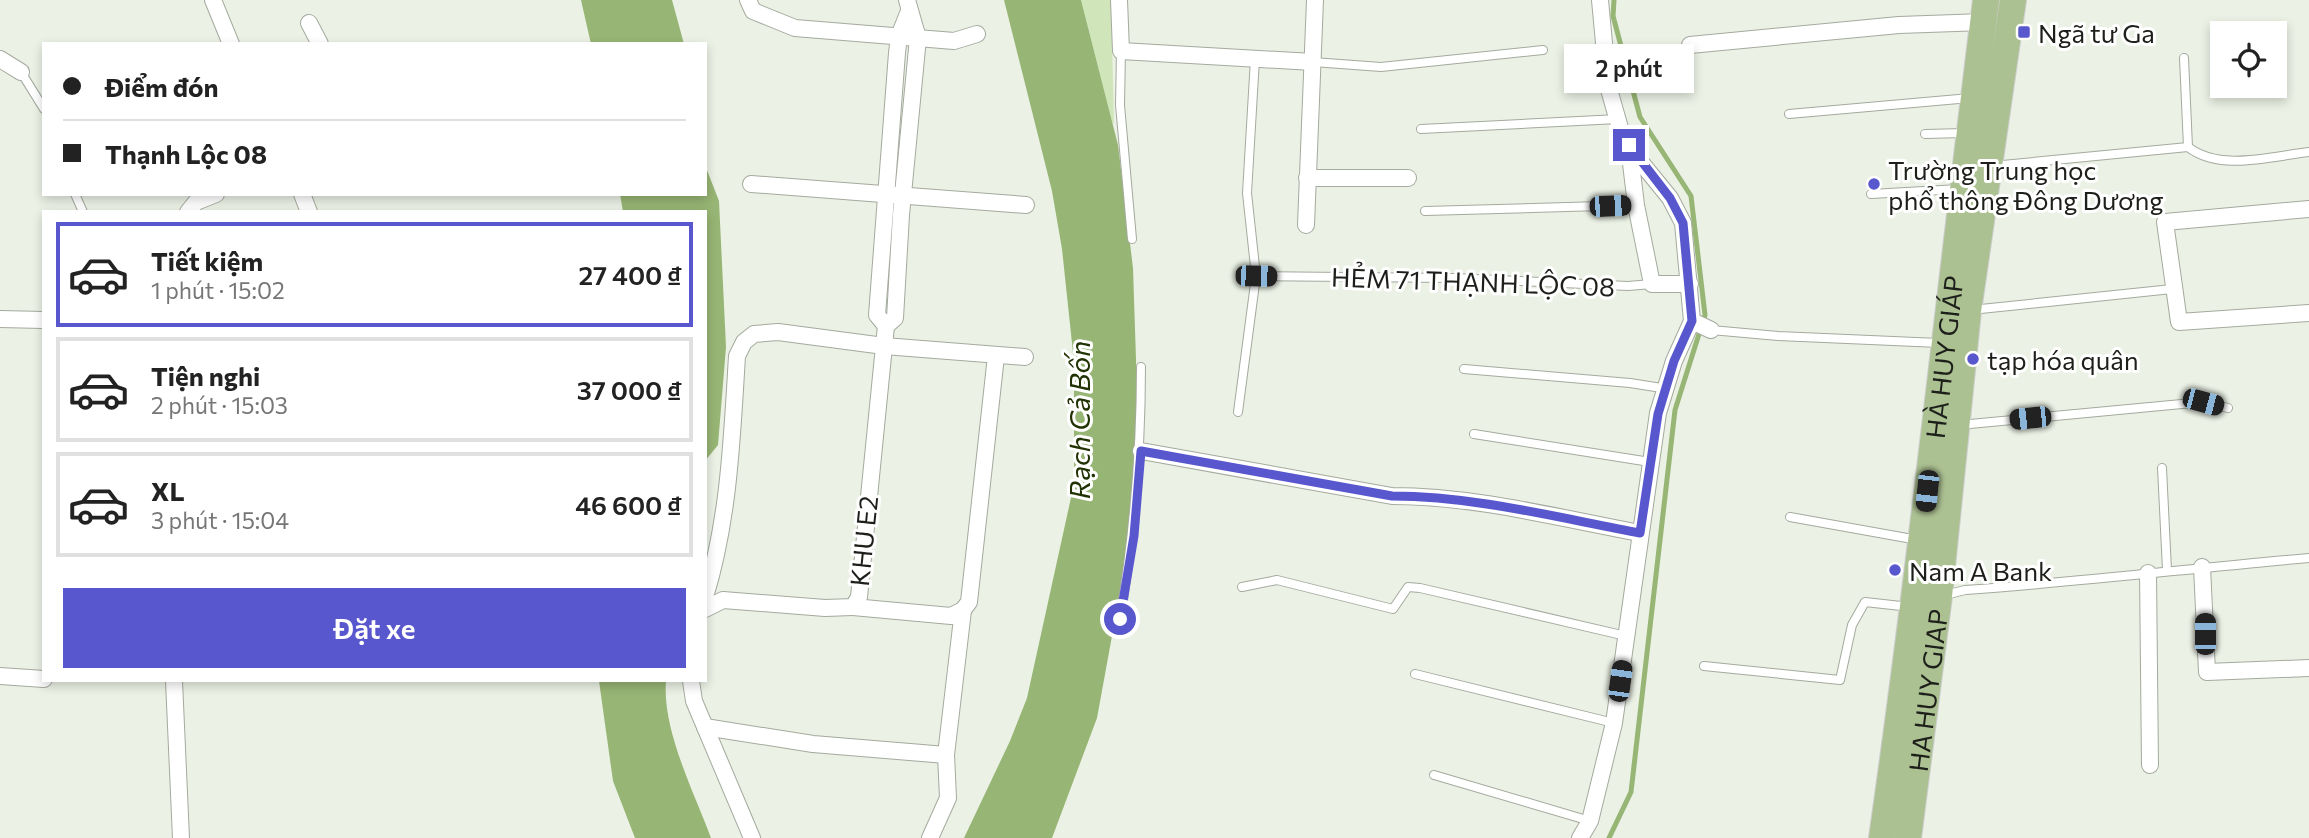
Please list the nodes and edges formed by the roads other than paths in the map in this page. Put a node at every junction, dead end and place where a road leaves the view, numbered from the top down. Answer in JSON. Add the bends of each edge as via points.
{"nodes":[{"id":1,"x":212,"y":0,"type":"edge"},
{"id":2,"x":748,"y":0,"type":"edge"},
{"id":3,"x":1119,"y":0,"type":"edge"},
{"id":4,"x":1315,"y":0,"type":"edge"},
{"id":5,"x":1600,"y":0,"type":"edge"},
{"id":6,"x":2013,"y":0,"type":"edge"},
{"id":7,"x":908,"y":6,"type":"edge"},
{"id":8,"x":1985,"y":11,"type":"edge"},
{"id":9,"x":309,"y":23,"type":"dead end"},
{"id":10,"x":977,"y":34,"type":"dead end"},
{"id":11,"x":899,"y":36,"type":"junction"},
{"id":12,"x":918,"y":38,"type":"junction"},
{"id":13,"x":230,"y":42,"type":"edge"},
{"id":14,"x":319,"y":42,"type":"edge"},
{"id":15,"x":1690,"y":45,"type":"dead end"},
{"id":16,"x":1543,"y":50,"type":"dead end"},
{"id":17,"x":1121,"y":51,"type":"junction"},
{"id":18,"x":2184,"y":58,"type":"dead end"},
{"id":19,"x":0,"y":59,"type":"edge"},
{"id":20,"x":1255,"y":59,"type":"junction"},
{"id":21,"x":1313,"y":61,"type":"junction"},
{"id":22,"x":21,"y":72,"type":"joint"},
{"id":23,"x":1973,"y":98,"type":"junction"},
{"id":24,"x":42,"y":105,"type":"edge"},
{"id":25,"x":1789,"y":114,"type":"dead end"},
{"id":26,"x":1618,"y":119,"type":"junction"},
{"id":27,"x":1421,"y":129,"type":"dead end"},
{"id":28,"x":1968,"y":133,"type":"junction"},
{"id":29,"x":1925,"y":134,"type":"dead end"},
{"id":30,"x":1629,"y":145,"type":"junction"},
{"id":31,"x":2189,"y":147,"type":"junction"},
{"id":32,"x":2309,"y":152,"type":"edge"},
{"id":33,"x":1989,"y":166,"type":"junction"},
{"id":34,"x":1307,"y":178,"type":"junction"},
{"id":35,"x":1408,"y":178,"type":"dead end"},
{"id":36,"x":751,"y":184,"type":"dead end"},
{"id":37,"x":1962,"y":188,"type":"junction"},
{"id":38,"x":884,"y":193,"type":"junction"},
{"id":39,"x":1871,"y":194,"type":"dead end"},
{"id":40,"x":903,"y":195,"type":"junction"},
{"id":41,"x":211,"y":196,"type":"edge"},
{"id":42,"x":1026,"y":205,"type":"dead end"},
{"id":43,"x":1636,"y":205,"type":"junction"},
{"id":44,"x":2309,"y":209,"type":"edge"},
{"id":45,"x":190,"y":210,"type":"edge"},
{"id":46,"x":1425,"y":211,"type":"dead end"},
{"id":47,"x":1306,"y":225,"type":"dead end"},
{"id":48,"x":1132,"y":239,"type":"dead end"},
{"id":49,"x":1256,"y":276,"type":"junction"},
{"id":50,"x":1652,"y":284,"type":"junction"},
{"id":51,"x":1690,"y":284,"type":"junction"},
{"id":52,"x":2172,"y":289,"type":"junction"},
{"id":53,"x":1968,"y":311,"type":"junction"},
{"id":54,"x":2309,"y":313,"type":"edge"},
{"id":55,"x":0,"y":318,"type":"edge"},
{"id":56,"x":42,"y":320,"type":"edge"},
{"id":57,"x":1700,"y":325,"type":"junction"},
{"id":58,"x":886,"y":326,"type":"junction"},
{"id":59,"x":1942,"y":343,"type":"junction"},
{"id":60,"x":884,"y":346,"type":"junction"},
{"id":61,"x":996,"y":356,"type":"junction"},
{"id":62,"x":1025,"y":357,"type":"dead end"},
{"id":63,"x":1141,"y":367,"type":"dead end"},
{"id":64,"x":1464,"y":369,"type":"dead end"},
{"id":65,"x":1668,"y":389,"type":"junction"},
{"id":66,"x":2228,"y":408,"type":"dead end"},
{"id":67,"x":1238,"y":412,"type":"dead end"},
{"id":68,"x":1956,"y":426,"type":"junction"},
{"id":69,"x":1474,"y":434,"type":"dead end"},
{"id":70,"x":1141,"y":451,"type":"junction"},
{"id":71,"x":1650,"y":462,"type":"junction"},
{"id":72,"x":2162,"y":468,"type":"dead end"},
{"id":73,"x":1790,"y":517,"type":"dead end"},
{"id":74,"x":1640,"y":533,"type":"junction"},
{"id":75,"x":1921,"y":540,"type":"junction"},
{"id":76,"x":2309,"y":558,"type":"edge"},
{"id":77,"x":2202,"y":567,"type":"junction"},
{"id":78,"x":2167,"y":570,"type":"junction"},
{"id":79,"x":2148,"y":573,"type":"junction"},
{"id":80,"x":1242,"y":587,"type":"dead end"},
{"id":81,"x":707,"y":590,"type":"edge"},
{"id":82,"x":1927,"y":598,"type":"junction"},
{"id":83,"x":853,"y":607,"type":"junction"},
{"id":84,"x":707,"y":608,"type":"edge"},
{"id":85,"x":963,"y":610,"type":"junction"},
{"id":86,"x":1120,"y":619,"type":"dead end"},
{"id":87,"x":1626,"y":636,"type":"junction"},
{"id":88,"x":1704,"y":666,"type":"dead end"},
{"id":89,"x":2309,"y":668,"type":"edge"},
{"id":90,"x":1415,"y":674,"type":"dead end"},
{"id":91,"x":0,"y":676,"type":"edge"},
{"id":92,"x":42,"y":678,"type":"edge"},
{"id":93,"x":174,"y":682,"type":"edge"},
{"id":94,"x":691,"y":682,"type":"edge"},
{"id":95,"x":1614,"y":723,"type":"junction"},
{"id":96,"x":705,"y":727,"type":"junction"},
{"id":97,"x":946,"y":755,"type":"junction"},
{"id":98,"x":2150,"y":765,"type":"dead end"},
{"id":99,"x":1434,"y":775,"type":"dead end"},
{"id":100,"x":1590,"y":821,"type":"junction"},
{"id":101,"x":181,"y":838,"type":"edge"},
{"id":102,"x":752,"y":838,"type":"edge"},
{"id":103,"x":929,"y":838,"type":"edge"},
{"id":104,"x":1580,"y":838,"type":"edge"},
{"id":105,"x":1882,"y":838,"type":"edge"},
{"id":106,"x":1908,"y":838,"type":"edge"}],
"edges":[{"from":1,"to":13,"type":"street"},
{"from":2,"to":11,"type":"street","via":[[753,11],[795,28]]},
{"from":3,"to":17,"type":"street"},
{"from":4,"to":21,"type":"street"},
{"from":5,"to":26,"type":"street","via":[[1608,86]]},
{"from":6,"to":33,"type":"main road","name":"HA HUY GIAP"},
{"from":7,"to":11,"type":"street"},
{"from":7,"to":12,"type":"street"},
{"from":8,"to":15,"type":"street","via":[[1899,25]]},
{"from":8,"to":23,"type":"main road","name":"HÀ HUY GIÁP"},
{"from":9,"to":14,"type":"street"},
{"from":10,"to":12,"type":"street","via":[[954,41]]},
{"from":11,"to":12,"type":"street"},
{"from":11,"to":38,"type":"street"},
{"from":12,"to":40,"type":"street"},
{"from":16,"to":21,"type":"lane","via":[[1381,66]]},
{"from":17,"to":20,"type":"street"},
{"from":17,"to":48,"type":"lane","via":[[1120,104]]},
{"from":18,"to":31,"type":"lane"},
{"from":19,"to":22,"type":"street"},
{"from":20,"to":21,"type":"street"},
{"from":20,"to":49,"type":"lane","via":[[1248,193]]},
{"from":21,"to":34,"type":"street"},
{"from":22,"to":24,"type":"lane"},
{"from":23,"to":25,"type":"lane"},
{"from":23,"to":28,"type":"main road","name":"HÀ HUY GIÁP"},
{"from":26,"to":27,"type":"lane"},
{"from":26,"to":30,"type":"street"},
{"from":28,"to":29,"type":"lane"},
{"from":28,"to":37,"type":"main road","name":"HÀ HUY GIÁP"},
{"from":30,"to":43,"type":"street"},
{"from":30,"to":51,"type":"street","via":[[1670,198],[1683,223]]},
{"from":31,"to":32,"type":"lane","via":[[2207,158],[2235,161]]},
{"from":31,"to":33,"type":"lane"},
{"from":33,"to":53,"type":"main road","name":"HA HUY GIAP"},
{"from":34,"to":35,"type":"street"},
{"from":34,"to":47,"type":"street"},
{"from":36,"to":38,"type":"street"},
{"from":37,"to":39,"type":"lane"},
{"from":37,"to":59,"type":"main road","name":"HÀ HUY GIÁP"},
{"from":38,"to":40,"type":"street"},
{"from":38,"to":58,"type":"street","via":[[877,315]]},
{"from":40,"to":42,"type":"street"},
{"from":40,"to":58,"type":"street","via":[[895,318]]},
{"from":41,"to":45,"type":"street"},
{"from":43,"to":46,"type":"lane"},
{"from":43,"to":50,"type":"street"},
{"from":44,"to":52,"type":"street","via":[[2166,220]]},
{"from":49,"to":50,"type":"lane","name":"HẺM 71 THẠNH LỘC 08"},
{"from":49,"to":67,"type":"lane"},
{"from":50,"to":51,"type":"street","name":"HẺM 71 THẠNH LỘC 08"},
{"from":51,"to":57,"type":"street"},
{"from":52,"to":53,"type":"lane"},
{"from":52,"to":54,"type":"street","via":[[2176,320],[2186,323]]},
{"from":53,"to":68,"type":"main road","name":"HA HUY GIAP"},
{"from":55,"to":56,"type":"street"},
{"from":57,"to":59,"type":"lane","via":[[1778,336]]},
{"from":57,"to":65,"type":"street","via":[[1674,361]]},
{"from":58,"to":60,"type":"street","name":"KHU E2"},
{"from":59,"to":75,"type":"main road","name":"HÀ HUY GIÁP"},
{"from":60,"to":61,"type":"street"},
{"from":60,"to":81,"type":"street","via":[[778,332],[754,334],[744,342],[737,356],[719,550]]},
{"from":60,"to":83,"type":"street","name":"KHU E2","via":[[859,597]]},
{"from":61,"to":62,"type":"street"},
{"from":61,"to":85,"type":"street","via":[[969,602]]},
{"from":63,"to":70,"type":"lane"},
{"from":64,"to":65,"type":"lane"},
{"from":65,"to":71,"type":"street","via":[[1658,414]]},
{"from":66,"to":68,"type":"lane","via":[[2203,402]]},
{"from":68,"to":82,"type":"main road","name":"HA HUY GIAP"},
{"from":69,"to":71,"type":"lane"},
{"from":70,"to":74,"type":"street","via":[[1392,496],[1426,496]]},
{"from":70,"to":86,"type":"lane","via":[[1134,536]]},
{"from":71,"to":74,"type":"street"},
{"from":72,"to":78,"type":"lane"},
{"from":73,"to":75,"type":"lane"},
{"from":74,"to":87,"type":"street"},
{"from":75,"to":82,"type":"main road","name":"HÀ HUY GIÁP"},
{"from":76,"to":77,"type":"lane"},
{"from":77,"to":78,"type":"lane"},
{"from":77,"to":89,"type":"street","via":[[2207,672]]},
{"from":78,"to":79,"type":"lane"},
{"from":79,"to":82,"type":"lane","via":[[1965,590]]},
{"from":79,"to":98,"type":"street"},
{"from":80,"to":87,"type":"lane","via":[[1278,580],[1393,609],[1408,587],[1420,587]]},
{"from":82,"to":88,"type":"lane","via":[[1901,606],[1865,602],[1852,625],[1840,680]]},
{"from":82,"to":105,"type":"main road","name":"HÀ HUY GIÁP"},
{"from":82,"to":106,"type":"main road","name":"HA HUY GIAP"},
{"from":83,"to":84,"type":"street","name":"KHU E2","via":[[723,600]]},
{"from":83,"to":85,"type":"street","via":[[951,616]]},
{"from":85,"to":97,"type":"street"},
{"from":87,"to":95,"type":"street"},
{"from":90,"to":95,"type":"lane"},
{"from":91,"to":92,"type":"street"},
{"from":93,"to":101,"type":"street"},
{"from":94,"to":96,"type":"street"},
{"from":95,"to":100,"type":"street"},
{"from":96,"to":97,"type":"street","via":[[813,744]]},
{"from":96,"to":102,"type":"street"},
{"from":97,"to":103,"type":"street","via":[[948,798]]},
{"from":99,"to":100,"type":"lane"},
{"from":100,"to":104,"type":"street"}]}
